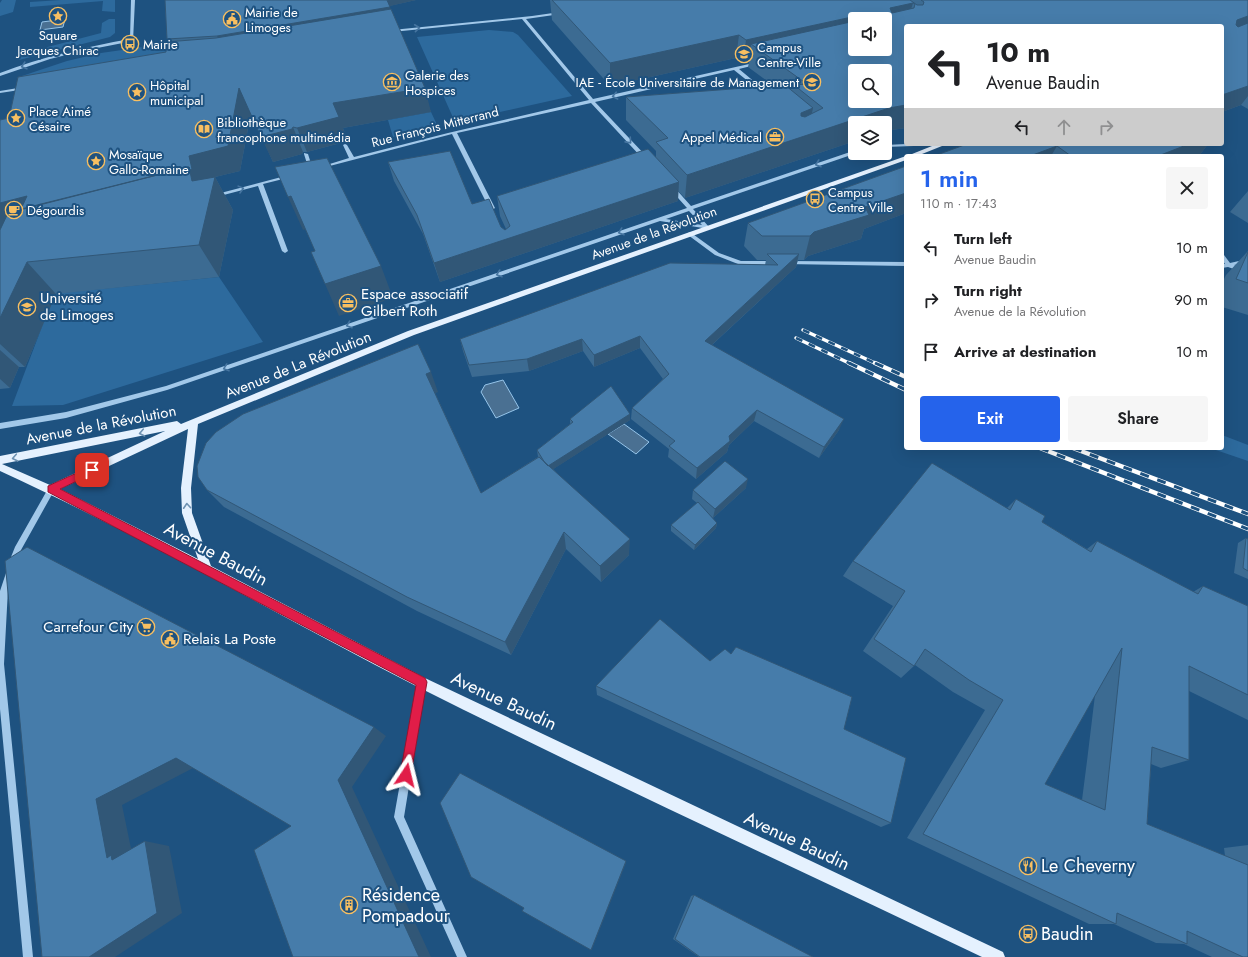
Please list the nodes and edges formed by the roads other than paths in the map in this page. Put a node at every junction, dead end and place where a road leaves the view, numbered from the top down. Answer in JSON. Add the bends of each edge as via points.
{"nodes":[{"id":1,"x":133,"y":0,"type":"edge"},
{"id":2,"x":567,"y":11,"type":"edge"},
{"id":3,"x":523,"y":18,"type":"junction"},
{"id":4,"x":390,"y":32,"type":"edge"},
{"id":5,"x":766,"y":61,"type":"edge"},
{"id":6,"x":735,"y":68,"type":"junction"},
{"id":7,"x":0,"y":75,"type":"edge"},
{"id":8,"x":27,"y":87,"type":"edge"},
{"id":9,"x":0,"y":92,"type":"edge"},
{"id":10,"x":768,"y":95,"type":"edge"},
{"id":11,"x":593,"y":102,"type":"junction"},
{"id":12,"x":454,"y":133,"type":"junction"},
{"id":13,"x":345,"y":145,"type":"dead end"},
{"id":14,"x":904,"y":145,"type":"edge"},
{"id":15,"x":892,"y":146,"type":"edge"},
{"id":16,"x":938,"y":146,"type":"edge"},
{"id":17,"x":306,"y":154,"type":"edge"},
{"id":18,"x":848,"y":154,"type":"edge"},
{"id":19,"x":916,"y":154,"type":"edge"},
{"id":20,"x":644,"y":158,"type":"junction"},
{"id":21,"x":352,"y":159,"type":"junction"},
{"id":22,"x":904,"y":159,"type":"edge"},
{"id":23,"x":639,"y":161,"type":"edge"},
{"id":24,"x":649,"y":163,"type":"edge"},
{"id":25,"x":311,"y":170,"type":"junction"},
{"id":26,"x":305,"y":172,"type":"edge"},
{"id":27,"x":298,"y":173,"type":"edge"},
{"id":28,"x":260,"y":184,"type":"junction"},
{"id":29,"x":669,"y":185,"type":"edge"},
{"id":30,"x":206,"y":198,"type":"edge"},
{"id":31,"x":500,"y":205,"type":"edge"},
{"id":32,"x":492,"y":207,"type":"junction"},
{"id":33,"x":690,"y":208,"type":"junction"},
{"id":34,"x":495,"y":214,"type":"edge"},
{"id":35,"x":658,"y":219,"type":"junction"},
{"id":36,"x":707,"y":228,"type":"junction"},
{"id":37,"x":690,"y":234,"type":"junction"},
{"id":38,"x":285,"y":250,"type":"dead end"},
{"id":39,"x":1224,"y":258,"type":"edge"},
{"id":40,"x":1248,"y":261,"type":"edge"},
{"id":41,"x":904,"y":264,"type":"edge"},
{"id":42,"x":1224,"y":266,"type":"edge"},
{"id":43,"x":1230,"y":266,"type":"junction"},
{"id":44,"x":1248,"y":272,"type":"edge"},
{"id":45,"x":412,"y":333,"type":"joint"},
{"id":46,"x":194,"y":422,"type":"junction"},
{"id":47,"x":0,"y":426,"type":"edge"},
{"id":48,"x":0,"y":460,"type":"edge"},
{"id":49,"x":0,"y":467,"type":"edge"},
{"id":50,"x":51,"y":489,"type":"junction"},
{"id":51,"x":207,"y":569,"type":"junction"},
{"id":52,"x":0,"y":664,"type":"edge"},
{"id":53,"x":422,"y":682,"type":"junction"},
{"id":54,"x":28,"y":957,"type":"edge"},
{"id":55,"x":462,"y":957,"type":"edge"},
{"id":56,"x":998,"y":957,"type":"edge"}],
"edges":[{"from":1,"to":7,"type":"street","one_way":true,"via":[[132,40],[92,47]]},
{"from":2,"to":3,"type":"street"},
{"from":4,"to":3,"type":"street","one_way":true},
{"from":3,"to":11,"type":"street"},
{"from":5,"to":6,"type":"street","name":"Rue François Mitterrand"},
{"from":6,"to":10,"type":"street"},
{"from":6,"to":11,"type":"street","name":"Rue François Mitterrand","one_way":true},
{"from":8,"to":9,"type":"street"},
{"from":11,"to":12,"type":"street","name":"Rue François Mitterrand"},
{"from":11,"to":20,"type":"street","one_way":true},
{"from":12,"to":21,"type":"street","name":"Rue François Mitterrand"},
{"from":12,"to":32,"type":"street"},
{"from":13,"to":21,"type":"street"},
{"from":14,"to":15,"type":"street"},
{"from":16,"to":19,"type":"main road"},
{"from":17,"to":25,"type":"street"},
{"from":18,"to":33,"type":"street","one_way":true},
{"from":20,"to":23,"type":"street"},
{"from":20,"to":24,"type":"street"},
{"from":21,"to":25,"type":"street","name":"Rue François Mitterrand"},
{"from":22,"to":36,"type":"main road","name":"Avenue de la Révolution"},
{"from":25,"to":26,"type":"street","name":"Rue François Mitterrand"},
{"from":27,"to":28,"type":"street"},
{"from":30,"to":28,"type":"street","one_way":true},
{"from":28,"to":38,"type":"street"},
{"from":29,"to":33,"type":"street"},
{"from":31,"to":32,"type":"street"},
{"from":32,"to":34,"type":"street"},
{"from":33,"to":35,"type":"street"},
{"from":33,"to":36,"type":"street"},
{"from":35,"to":36,"type":"street"},
{"from":35,"to":47,"type":"street","one_way":true,"via":[[168,388],[66,415]]},
{"from":36,"to":37,"type":"main road","name":"Avenue de la Révolution"},
{"from":37,"to":41,"type":"street","via":[[717,254],[740,263]]},
{"from":37,"to":45,"type":"main road","name":"Avenue de la Révolution"},
{"from":39,"to":43,"type":"street"},
{"from":40,"to":43,"type":"street"},
{"from":42,"to":43,"type":"street"},
{"from":43,"to":44,"type":"street"},
{"from":45,"to":46,"type":"main road","name":"Avenue de La Révolution"},
{"from":46,"to":48,"type":"main road","name":"Avenue de la Révolution","one_way":true},
{"from":46,"to":50,"type":"main road","name":"Avenue de la Révolution"},
{"from":51,"to":46,"type":"main road","one_way":true,"via":[[187,513],[186,488]]},
{"from":49,"to":50,"type":"main road","name":"Avenue Baudin"},
{"from":50,"to":51,"type":"main road","name":"Avenue Baudin"},
{"from":50,"to":52,"type":"street","via":[[18,549],[4,589]]},
{"from":51,"to":53,"type":"main road","name":"Avenue Baudin"},
{"from":52,"to":54,"type":"street"},
{"from":53,"to":55,"type":"street","via":[[399,817]]},
{"from":53,"to":56,"type":"main road","name":"Avenue Baudin"}]}
